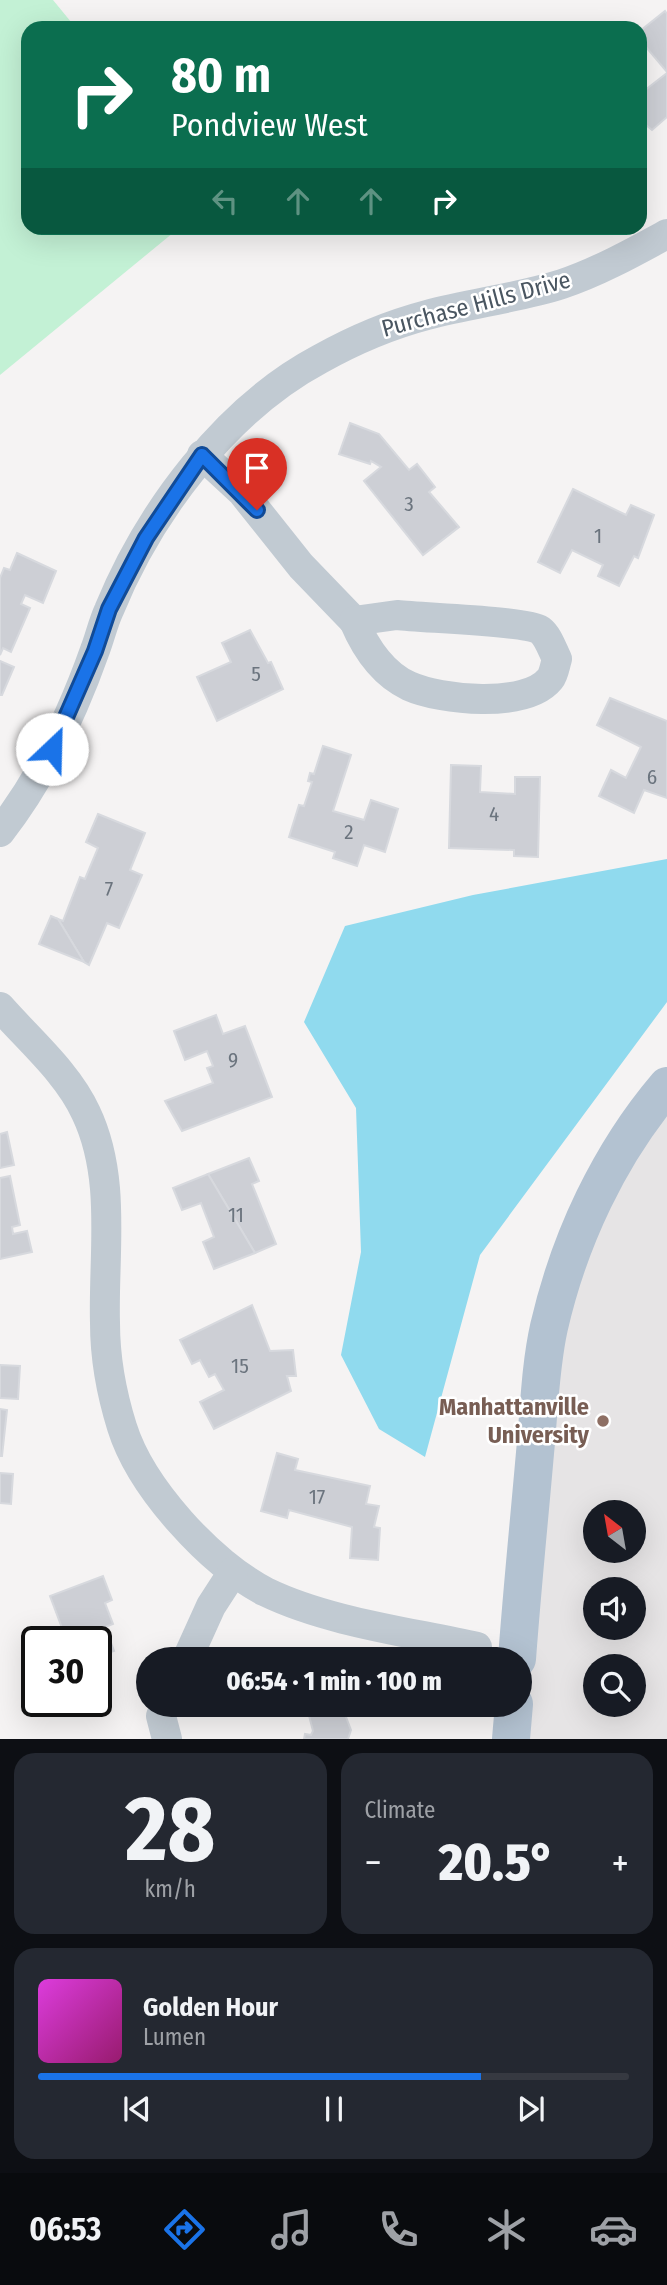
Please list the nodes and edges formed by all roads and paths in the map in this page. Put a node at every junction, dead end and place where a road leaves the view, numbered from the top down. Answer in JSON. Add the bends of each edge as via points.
{"nodes":[{"id":1,"x":667,"y":234,"type":"edge"},
{"id":2,"x":202,"y":455,"type":"junction"},
{"id":3,"x":354,"y":621,"type":"junction"},
{"id":4,"x":0,"y":832,"type":"edge"},
{"id":5,"x":0,"y":1007,"type":"edge"},
{"id":6,"x":667,"y":1086,"type":"edge"},
{"id":7,"x":233,"y":1572,"type":"junction"},
{"id":8,"x":193,"y":1647,"type":"edge"},
{"id":9,"x":477,"y":1647,"type":"dead end"},
{"id":10,"x":518,"y":1647,"type":"edge"},
{"id":11,"x":161,"y":1717,"type":"edge"},
{"id":12,"x":513,"y":1717,"type":"edge"},
{"id":13,"x":167,"y":1739,"type":"edge"},
{"id":14,"x":511,"y":1739,"type":"edge"}],
"edges":[{"from":1,"to":2,"type":"street","name":"Purchase Hills Drive","via":[[563,284],[372,332],[279,383],[240,414]]},
{"from":2,"to":3,"type":"street","via":[[242,492],[301,566]]},
{"from":2,"to":4,"type":"street","name":"Purchase Hills Drive","via":[[146,538],[109,609],[44,766]]},
{"from":3,"to":3,"type":"street","via":[[366,650],[408,685],[429,692],[473,698],[526,695],[551,678],[557,659],[542,632],[528,624],[397,615]]},
{"from":5,"to":7,"type":"street","via":[[75,1090],[103,1162],[105,1345],[122,1429],[161,1495],[199,1541]]},
{"from":6,"to":10,"type":"main road","via":[[628,1140],[587,1214],[563,1275],[549,1329]]},
{"from":7,"to":8,"type":"street"},
{"from":7,"to":9,"type":"street","via":[[308,1607]]},
{"from":11,"to":13,"type":"street"},
{"from":12,"to":14,"type":"main road"}]}
